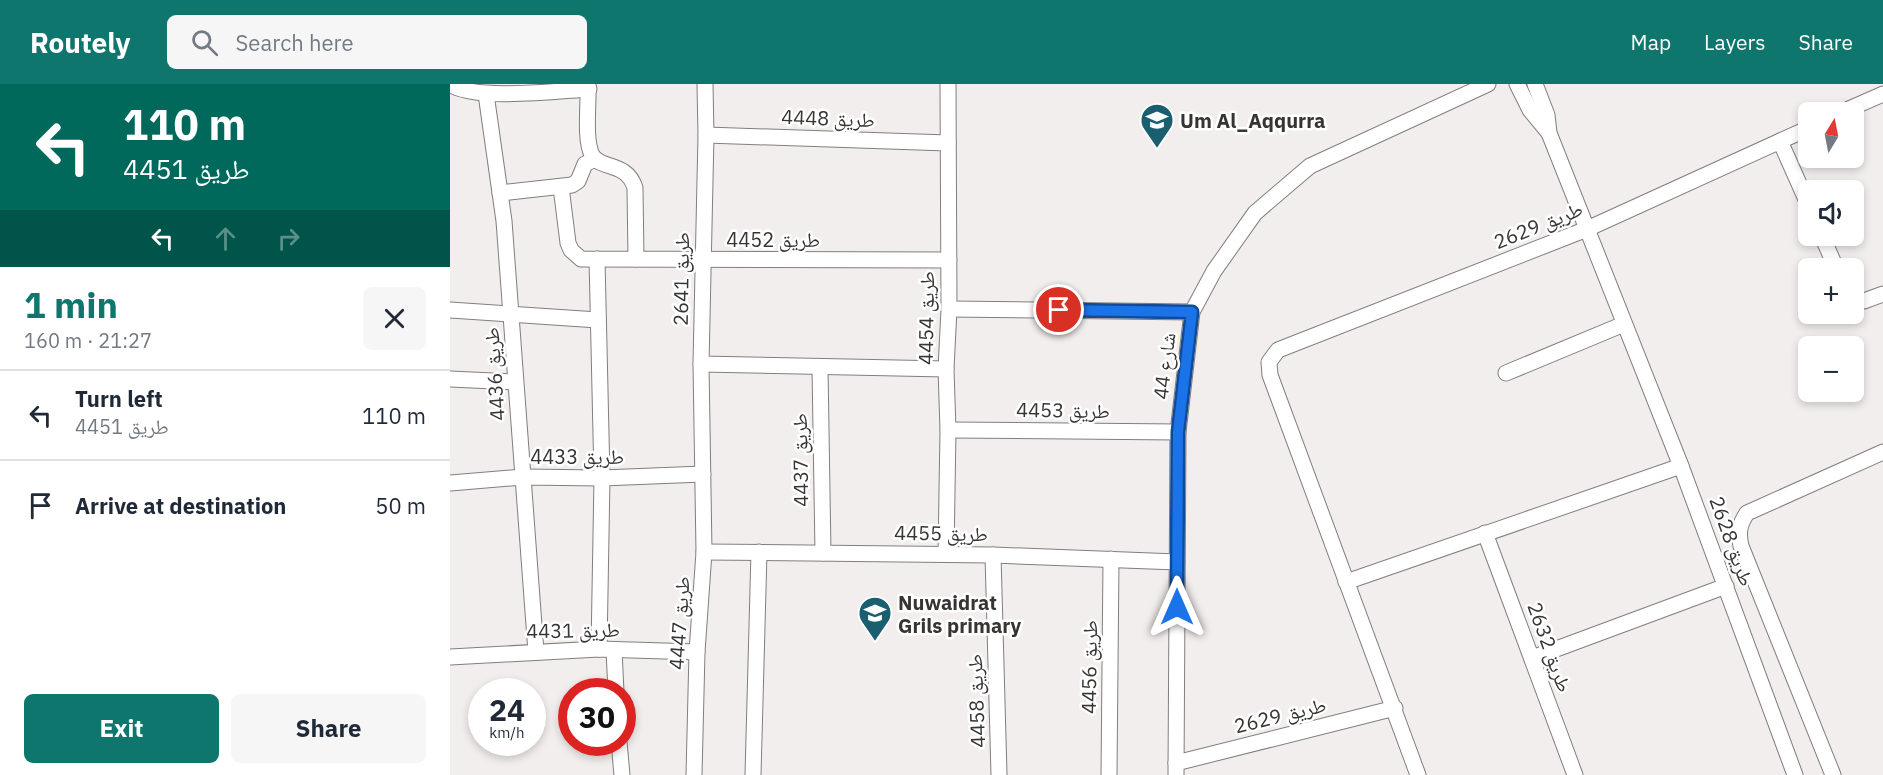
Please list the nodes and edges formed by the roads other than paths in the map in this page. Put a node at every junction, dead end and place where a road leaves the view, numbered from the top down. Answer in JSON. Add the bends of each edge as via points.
{"nodes":[{"id":1,"x":450,"y":84,"type":"edge"},
{"id":2,"x":705,"y":84,"type":"edge"},
{"id":3,"x":948,"y":84,"type":"edge"},
{"id":4,"x":1488,"y":84,"type":"edge"},
{"id":5,"x":1517,"y":84,"type":"edge"},
{"id":6,"x":1535,"y":84,"type":"edge"},
{"id":7,"x":589,"y":86,"type":"edge"},
{"id":8,"x":486,"y":94,"type":"junction"},
{"id":9,"x":1883,"y":94,"type":"edge"},
{"id":10,"x":1864,"y":102,"type":"edge"},
{"id":11,"x":1549,"y":133,"type":"junction"},
{"id":12,"x":1798,"y":133,"type":"edge"},
{"id":13,"x":706,"y":135,"type":"junction"},
{"id":14,"x":1780,"y":141,"type":"junction"},
{"id":15,"x":948,"y":142,"type":"junction"},
{"id":16,"x":595,"y":159,"type":"junction"},
{"id":17,"x":1798,"y":181,"type":"edge"},
{"id":18,"x":561,"y":187,"type":"junction"},
{"id":19,"x":500,"y":193,"type":"junction"},
{"id":20,"x":1587,"y":229,"type":"junction"},
{"id":21,"x":597,"y":259,"type":"junction"},
{"id":22,"x":636,"y":259,"type":"junction"},
{"id":23,"x":703,"y":260,"type":"junction"},
{"id":24,"x":949,"y":260,"type":"junction"},
{"id":25,"x":949,"y":309,"type":"junction"},
{"id":26,"x":450,"y":310,"type":"edge"},
{"id":27,"x":1192,"y":312,"type":"junction"},
{"id":28,"x":511,"y":314,"type":"junction"},
{"id":29,"x":598,"y":320,"type":"junction"},
{"id":30,"x":1624,"y":324,"type":"junction"},
{"id":31,"x":701,"y":364,"type":"junction"},
{"id":32,"x":820,"y":368,"type":"junction"},
{"id":33,"x":946,"y":369,"type":"junction"},
{"id":34,"x":1506,"y":373,"type":"dead end"},
{"id":35,"x":450,"y":379,"type":"edge"},
{"id":36,"x":515,"y":382,"type":"junction"},
{"id":37,"x":948,"y":430,"type":"junction"},
{"id":38,"x":1178,"y":432,"type":"junction"},
{"id":39,"x":1883,"y":452,"type":"edge"},
{"id":40,"x":1681,"y":466,"type":"junction"},
{"id":41,"x":704,"y":474,"type":"junction"},
{"id":42,"x":523,"y":477,"type":"junction"},
{"id":43,"x":602,"y":478,"type":"junction"},
{"id":44,"x":450,"y":483,"type":"edge"},
{"id":45,"x":1485,"y":534,"type":"junction"},
{"id":46,"x":704,"y":552,"type":"junction"},
{"id":47,"x":759,"y":552,"type":"junction"},
{"id":48,"x":823,"y":553,"type":"junction"},
{"id":49,"x":946,"y":554,"type":"junction"},
{"id":50,"x":993,"y":555,"type":"junction"},
{"id":51,"x":1111,"y":559,"type":"junction"},
{"id":52,"x":1177,"y":562,"type":"junction"},
{"id":53,"x":1346,"y":582,"type":"junction"},
{"id":54,"x":1726,"y":586,"type":"junction"},
{"id":55,"x":607,"y":649,"type":"junction"},
{"id":56,"x":536,"y":652,"type":"junction"},
{"id":57,"x":697,"y":652,"type":"junction"},
{"id":58,"x":450,"y":657,"type":"edge"},
{"id":59,"x":1532,"y":658,"type":"junction"},
{"id":60,"x":613,"y":678,"type":"edge"},
{"id":61,"x":1395,"y":708,"type":"junction"},
{"id":62,"x":620,"y":756,"type":"edge"},
{"id":63,"x":1176,"y":769,"type":"edge"},
{"id":64,"x":621,"y":775,"type":"edge"},
{"id":65,"x":694,"y":775,"type":"edge"},
{"id":66,"x":753,"y":775,"type":"edge"},
{"id":67,"x":999,"y":775,"type":"edge"},
{"id":68,"x":1109,"y":775,"type":"edge"},
{"id":69,"x":1418,"y":775,"type":"edge"},
{"id":70,"x":1575,"y":775,"type":"edge"},
{"id":71,"x":1795,"y":775,"type":"edge"},
{"id":72,"x":1833,"y":775,"type":"edge"}],
"edges":[{"from":1,"to":8,"type":"street","via":[[465,92]]},
{"from":2,"to":13,"type":"street","name":"طريق 2641"},
{"from":3,"to":15,"type":"street","name":"طريق 4454"},
{"from":4,"to":27,"type":"street","name":"شارع 44","via":[[1310,166],[1255,213],[1214,271]]},
{"from":5,"to":11,"type":"street","name":"طريق 2628","via":[[1530,110]]},
{"from":6,"to":11,"type":"street","name":"طريق 2628","via":[[1547,115]]},
{"from":7,"to":8,"type":"street"},
{"from":7,"to":16,"type":"street","via":[[588,143]]},
{"from":8,"to":19,"type":"street","name":"طريق 4436"},
{"from":9,"to":10,"type":"street"},
{"from":11,"to":20,"type":"street","name":"طريق 2628"},
{"from":12,"to":14,"type":"street","name":"طريق 2629"},
{"from":13,"to":15,"type":"street","name":"طريق 4448"},
{"from":13,"to":23,"type":"street","name":"طريق 2641"},
{"from":14,"to":17,"type":"street"},
{"from":14,"to":20,"type":"street","name":"طريق 2629"},
{"from":15,"to":24,"type":"street","name":"طريق 4454"},
{"from":16,"to":18,"type":"street","via":[[585,164],[576,184]]},
{"from":16,"to":22,"type":"street","via":[[626,173],[633,182]]},
{"from":18,"to":19,"type":"street"},
{"from":18,"to":21,"type":"street","name":"طريق 4452","via":[[571,250],[581,259]]},
{"from":19,"to":28,"type":"street","name":"طريق 4436"},
{"from":20,"to":30,"type":"street","name":"طريق 2628"},
{"from":20,"to":53,"type":"street","name":"طريق 2629","via":[[1278,350],[1269,362],[1270,375]]},
{"from":21,"to":22,"type":"street","name":"طريق 4452"},
{"from":21,"to":29,"type":"street"},
{"from":22,"to":23,"type":"street","name":"طريق 4452"},
{"from":23,"to":24,"type":"street","name":"طريق 4452"},
{"from":23,"to":31,"type":"street","name":"طريق 2641"},
{"from":24,"to":25,"type":"street","name":"طريق 4454"},
{"from":25,"to":27,"type":"street"},
{"from":25,"to":33,"type":"street","name":"طريق 4454"},
{"from":26,"to":28,"type":"street"},
{"from":27,"to":38,"type":"street","name":"شارع 44"},
{"from":28,"to":29,"type":"street"},
{"from":28,"to":36,"type":"street","name":"طريق 4436"},
{"from":29,"to":43,"type":"street"},
{"from":30,"to":34,"type":"street"},
{"from":30,"to":40,"type":"street","name":"طريق 2628"},
{"from":31,"to":32,"type":"street"},
{"from":31,"to":41,"type":"street","name":"طريق 2641"},
{"from":32,"to":33,"type":"street"},
{"from":32,"to":48,"type":"street","name":"طريق 4437"},
{"from":33,"to":37,"type":"street","name":"طريق 4454"},
{"from":35,"to":36,"type":"street"},
{"from":36,"to":42,"type":"street","name":"طريق 4436"},
{"from":37,"to":38,"type":"street","name":"طريق 4453"},
{"from":37,"to":49,"type":"street","name":"طريق 4454"},
{"from":38,"to":52,"type":"street","name":"شارع 44"},
{"from":39,"to":72,"type":"street","via":[[1747,513],[1738,534]]},
{"from":40,"to":45,"type":"street"},
{"from":40,"to":54,"type":"street","name":"طريق 2628"},
{"from":41,"to":43,"type":"street","name":"طريق 4433"},
{"from":41,"to":46,"type":"street","name":"طريق 4447"},
{"from":42,"to":43,"type":"street","name":"طريق 4433"},
{"from":42,"to":44,"type":"street","name":"طريق 4433"},
{"from":42,"to":56,"type":"street","name":"طريق 4436"},
{"from":43,"to":55,"type":"street"},
{"from":45,"to":53,"type":"street"},
{"from":45,"to":59,"type":"street","name":"طريق 2632"},
{"from":46,"to":47,"type":"street","name":"طريق 4455"},
{"from":46,"to":57,"type":"street","name":"طريق 4447"},
{"from":47,"to":48,"type":"street","name":"طريق 4455"},
{"from":47,"to":66,"type":"street"},
{"from":48,"to":49,"type":"street","name":"طريق 4455"},
{"from":49,"to":50,"type":"street","name":"طريق 4455"},
{"from":50,"to":51,"type":"street","name":"طريق 4455"},
{"from":50,"to":67,"type":"street","name":"طريق 4458"},
{"from":51,"to":52,"type":"street","name":"طريق 4455"},
{"from":51,"to":68,"type":"street","name":"طريق 4456"},
{"from":52,"to":63,"type":"street","name":"شارع 44"},
{"from":53,"to":61,"type":"street"},
{"from":54,"to":59,"type":"street"},
{"from":54,"to":71,"type":"street","name":"طريق 2628"},
{"from":55,"to":56,"type":"street","name":"طريق 4431"},
{"from":55,"to":57,"type":"street","name":"طريق 4431"},
{"from":55,"to":60,"type":"street"},
{"from":56,"to":58,"type":"street","name":"طريق 4431"},
{"from":57,"to":65,"type":"street","name":"طريق 4447"},
{"from":59,"to":70,"type":"street","name":"طريق 2632"},
{"from":61,"to":63,"type":"street","name":"طريق 2629"},
{"from":61,"to":69,"type":"street"},
{"from":62,"to":64,"type":"street"}]}
